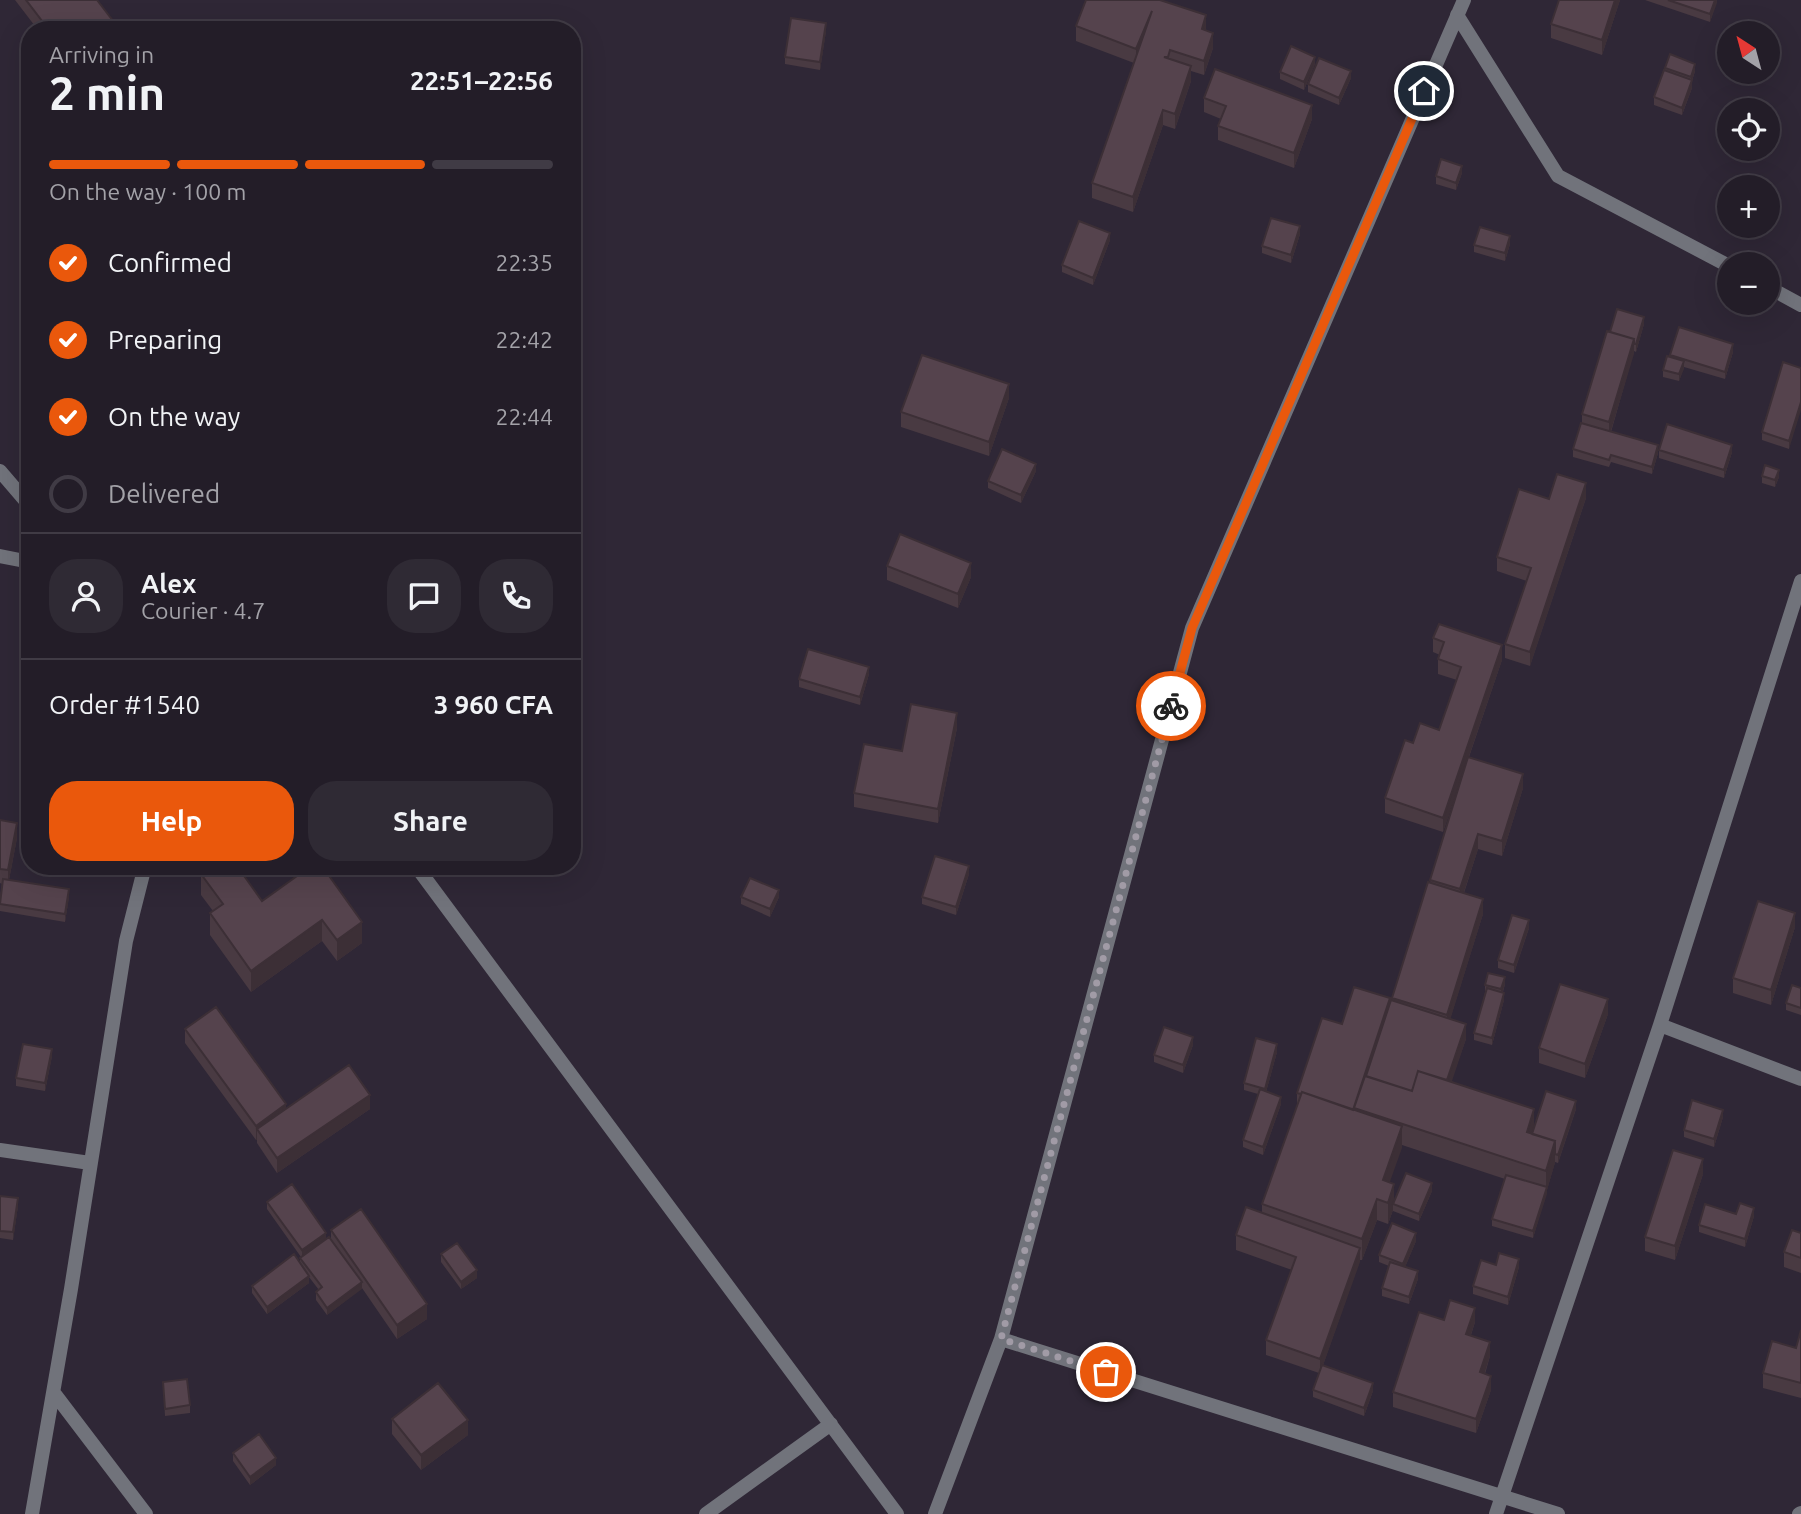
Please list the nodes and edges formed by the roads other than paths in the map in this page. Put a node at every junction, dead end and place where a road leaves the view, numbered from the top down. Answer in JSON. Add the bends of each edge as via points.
{"nodes":[{"id":1,"x":1464,"y":0,"type":"edge"},
{"id":2,"x":1457,"y":15,"type":"junction"},
{"id":3,"x":1717,"y":261,"type":"edge"},
{"id":4,"x":1780,"y":293,"type":"edge"},
{"id":5,"x":1801,"y":304,"type":"edge"},
{"id":6,"x":0,"y":471,"type":"edge"},
{"id":7,"x":21,"y":496,"type":"edge"},
{"id":8,"x":0,"y":556,"type":"edge"},
{"id":9,"x":21,"y":560,"type":"edge"},
{"id":10,"x":1801,"y":581,"type":"edge"},
{"id":11,"x":143,"y":875,"type":"edge"},
{"id":12,"x":423,"y":875,"type":"edge"},
{"id":13,"x":1660,"y":1025,"type":"junction"},
{"id":14,"x":1801,"y":1079,"type":"edge"},
{"id":15,"x":0,"y":1150,"type":"edge"},
{"id":16,"x":90,"y":1163,"type":"junction"},
{"id":17,"x":1001,"y":1339,"type":"junction"},
{"id":18,"x":54,"y":1393,"type":"junction"},
{"id":19,"x":831,"y":1424,"type":"junction"},
{"id":20,"x":1502,"y":1497,"type":"junction"},
{"id":21,"x":32,"y":1514,"type":"edge"},
{"id":22,"x":146,"y":1514,"type":"edge"},
{"id":23,"x":706,"y":1514,"type":"edge"},
{"id":24,"x":897,"y":1514,"type":"edge"},
{"id":25,"x":934,"y":1514,"type":"edge"},
{"id":26,"x":1496,"y":1514,"type":"edge"},
{"id":27,"x":1558,"y":1514,"type":"edge"}],
"edges":[{"from":1,"to":2,"type":"street"},
{"from":2,"to":3,"type":"street","via":[[1558,176]]},
{"from":2,"to":17,"type":"street","via":[[1192,628]]},
{"from":4,"to":5,"type":"street"},
{"from":6,"to":7,"type":"street"},
{"from":8,"to":9,"type":"street"},
{"from":10,"to":13,"type":"street"},
{"from":11,"to":16,"type":"street","via":[[126,941]]},
{"from":12,"to":19,"type":"street"},
{"from":13,"to":14,"type":"street"},
{"from":13,"to":20,"type":"street"},
{"from":15,"to":16,"type":"street"},
{"from":16,"to":18,"type":"street"},
{"from":17,"to":20,"type":"street"},
{"from":17,"to":25,"type":"street"},
{"from":18,"to":21,"type":"street"},
{"from":18,"to":22,"type":"street"},
{"from":19,"to":23,"type":"street"},
{"from":19,"to":24,"type":"street"},
{"from":20,"to":26,"type":"street"},
{"from":20,"to":27,"type":"street"}]}
